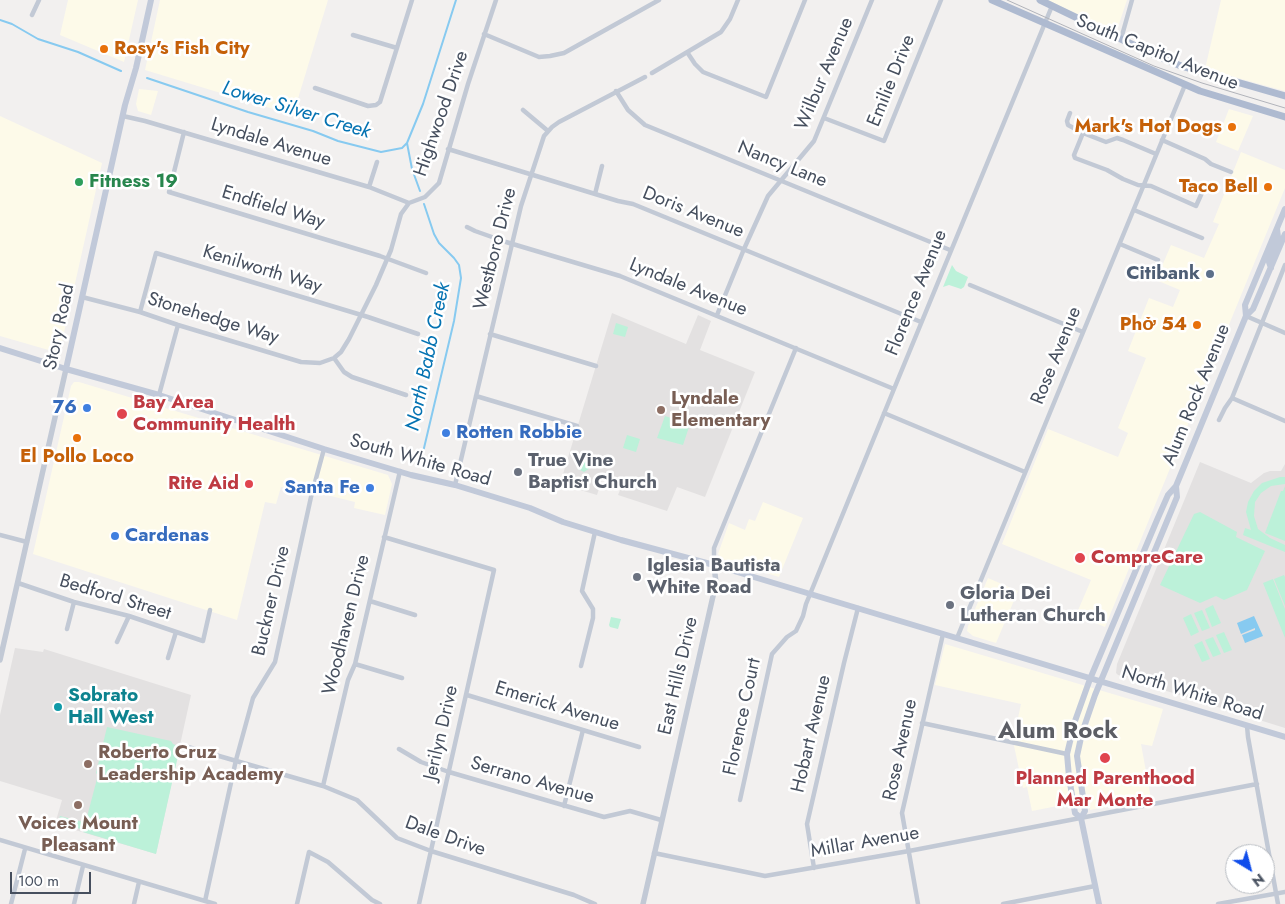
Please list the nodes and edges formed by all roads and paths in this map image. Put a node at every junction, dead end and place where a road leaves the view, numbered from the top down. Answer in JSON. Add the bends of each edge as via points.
{"nodes":[{"id":1,"x":39,"y":0,"type":"edge"},
{"id":2,"x":151,"y":0,"type":"edge"},
{"id":3,"x":412,"y":0,"type":"edge"},
{"id":4,"x":496,"y":0,"type":"edge"},
{"id":5,"x":658,"y":0,"type":"edge"},
{"id":6,"x":738,"y":0,"type":"edge"},
{"id":7,"x":805,"y":0,"type":"edge"},
{"id":8,"x":872,"y":0,"type":"edge"},
{"id":9,"x":942,"y":0,"type":"edge"},
{"id":10,"x":992,"y":0,"type":"edge"},
{"id":11,"x":1040,"y":0,"type":"edge"},
{"id":12,"x":1132,"y":0,"type":"edge"},
{"id":13,"x":1052,"y":6,"type":"junction"},
{"id":14,"x":32,"y":15,"type":"dead end"},
{"id":15,"x":1044,"y":23,"type":"junction"},
{"id":16,"x":352,"y":34,"type":"dead end"},
{"id":17,"x":484,"y":34,"type":"junction"},
{"id":18,"x":1121,"y":39,"type":"junction"},
{"id":19,"x":397,"y":48,"type":"junction"},
{"id":20,"x":688,"y":52,"type":"junction"},
{"id":21,"x":652,"y":73,"type":"dead end"},
{"id":22,"x":645,"y":77,"type":"dead end"},
{"id":23,"x":1185,"y":85,"type":"junction"},
{"id":24,"x":315,"y":88,"type":"dead end"},
{"id":25,"x":616,"y":91,"type":"junction"},
{"id":26,"x":1285,"y":96,"type":"edge"},
{"id":27,"x":523,"y":110,"type":"dead end"},
{"id":28,"x":1070,"y":113,"type":"dead end"},
{"id":29,"x":123,"y":116,"type":"junction"},
{"id":30,"x":824,"y":118,"type":"junction"},
{"id":31,"x":1285,"y":118,"type":"edge"},
{"id":32,"x":548,"y":131,"type":"junction"},
{"id":33,"x":184,"y":132,"type":"junction"},
{"id":34,"x":1083,"y":133,"type":"junction"},
{"id":35,"x":1162,"y":140,"type":"junction"},
{"id":36,"x":448,"y":149,"type":"junction"},
{"id":37,"x":1156,"y":154,"type":"junction"},
{"id":38,"x":377,"y":162,"type":"dead end"},
{"id":39,"x":602,"y":166,"type":"dead end"},
{"id":40,"x":1231,"y":172,"type":"dead end"},
{"id":41,"x":531,"y":174,"type":"junction"},
{"id":42,"x":780,"y":180,"type":"junction"},
{"id":43,"x":1143,"y":186,"type":"junction"},
{"id":44,"x":1204,"y":186,"type":"dead end"},
{"id":45,"x":369,"y":187,"type":"junction"},
{"id":46,"x":595,"y":194,"type":"junction"},
{"id":47,"x":409,"y":203,"type":"junction"},
{"id":48,"x":1285,"y":209,"type":"edge"},
{"id":49,"x":1134,"y":210,"type":"junction"},
{"id":50,"x":467,"y":226,"type":"dead end"},
{"id":51,"x":1277,"y":228,"type":"junction"},
{"id":52,"x":1285,"y":234,"type":"edge"},
{"id":53,"x":1202,"y":238,"type":"dead end"},
{"id":54,"x":513,"y":244,"type":"junction"},
{"id":55,"x":1120,"y":244,"type":"junction"},
{"id":56,"x":744,"y":249,"type":"junction"},
{"id":57,"x":950,"y":250,"type":"junction"},
{"id":58,"x":388,"y":259,"type":"junction"},
{"id":59,"x":1158,"y":260,"type":"dead end"},
{"id":60,"x":1285,"y":265,"type":"edge"},
{"id":61,"x":1271,"y":268,"type":"junction"},
{"id":62,"x":426,"y":273,"type":"dead end"},
{"id":63,"x":970,"y":285,"type":"dead end"},
{"id":64,"x":82,"y":297,"type":"junction"},
{"id":65,"x":140,"y":312,"type":"junction"},
{"id":66,"x":361,"y":315,"type":"junction"},
{"id":67,"x":717,"y":316,"type":"junction"},
{"id":68,"x":1246,"y":316,"type":"junction"},
{"id":69,"x":921,"y":322,"type":"junction"},
{"id":70,"x":1263,"y":323,"type":"junction"},
{"id":71,"x":178,"y":325,"type":"junction"},
{"id":72,"x":1083,"y":332,"type":"junction"},
{"id":73,"x":1285,"y":333,"type":"edge"},
{"id":74,"x":418,"y":334,"type":"dead end"},
{"id":75,"x":490,"y":334,"type":"junction"},
{"id":76,"x":0,"y":348,"type":"edge"},
{"id":77,"x":796,"y":348,"type":"junction"},
{"id":78,"x":334,"y":358,"type":"junction"},
{"id":79,"x":596,"y":366,"type":"dead end"},
{"id":80,"x":66,"y":369,"type":"junction"},
{"id":81,"x":894,"y":389,"type":"junction"},
{"id":82,"x":159,"y":395,"type":"junction"},
{"id":83,"x":406,"y":395,"type":"dead end"},
{"id":84,"x":476,"y":396,"type":"junction"},
{"id":85,"x":1232,"y":398,"type":"junction"},
{"id":86,"x":884,"y":413,"type":"junction"},
{"id":87,"x":1220,"y":420,"type":"dead end"},
{"id":88,"x":1285,"y":420,"type":"edge"},
{"id":89,"x":577,"y":426,"type":"dead end"},
{"id":90,"x":324,"y":449,"type":"junction"},
{"id":91,"x":400,"y":471,"type":"junction"},
{"id":92,"x":1025,"y":472,"type":"junction"},
{"id":93,"x":455,"y":485,"type":"junction"},
{"id":94,"x":1176,"y":486,"type":"junction"},
{"id":95,"x":1157,"y":520,"type":"junction"},
{"id":96,"x":595,"y":532,"type":"junction"},
{"id":97,"x":1162,"y":534,"type":"junction"},
{"id":98,"x":0,"y":535,"type":"edge"},
{"id":99,"x":384,"y":537,"type":"junction"},
{"id":100,"x":27,"y":542,"type":"junction"},
{"id":101,"x":714,"y":565,"type":"junction"},
{"id":102,"x":18,"y":583,"type":"junction"},
{"id":103,"x":810,"y":593,"type":"junction"},
{"id":104,"x":370,"y":601,"type":"junction"},
{"id":105,"x":74,"y":602,"type":"junction"},
{"id":106,"x":858,"y":608,"type":"junction"},
{"id":107,"x":210,"y":610,"type":"dead end"},
{"id":108,"x":416,"y":614,"type":"dead end"},
{"id":109,"x":129,"y":616,"type":"junction"},
{"id":110,"x":67,"y":629,"type":"dead end"},
{"id":111,"x":176,"y":632,"type":"junction"},
{"id":112,"x":943,"y":634,"type":"junction"},
{"id":113,"x":957,"y":638,"type":"junction"},
{"id":114,"x":117,"y":642,"type":"dead end"},
{"id":115,"x":168,"y":658,"type":"dead end"},
{"id":116,"x":0,"y":659,"type":"edge"},
{"id":117,"x":355,"y":664,"type":"junction"},
{"id":118,"x":581,"y":666,"type":"dead end"},
{"id":119,"x":402,"y":678,"type":"dead end"},
{"id":120,"x":1090,"y":679,"type":"junction"},
{"id":121,"x":1100,"y":682,"type":"junction"},
{"id":122,"x":467,"y":695,"type":"junction"},
{"id":123,"x":922,"y":722,"type":"junction"},
{"id":124,"x":1247,"y":726,"type":"junction"},
{"id":125,"x":583,"y":730,"type":"junction"},
{"id":126,"x":1285,"y":737,"type":"edge"},
{"id":127,"x":181,"y":745,"type":"dead end"},
{"id":128,"x":639,"y":747,"type":"dead end"},
{"id":129,"x":399,"y":749,"type":"dead end"},
{"id":130,"x":1067,"y":754,"type":"junction"},
{"id":131,"x":1077,"y":756,"type":"junction"},
{"id":132,"x":236,"y":760,"type":"junction"},
{"id":133,"x":449,"y":772,"type":"junction"},
{"id":134,"x":1257,"y":784,"type":"junction"},
{"id":135,"x":324,"y":786,"type":"junction"},
{"id":136,"x":740,"y":800,"type":"dead end"},
{"id":137,"x":564,"y":806,"type":"junction"},
{"id":138,"x":1081,"y":818,"type":"junction"},
{"id":139,"x":661,"y":820,"type":"junction"},
{"id":140,"x":0,"y":840,"type":"edge"},
{"id":141,"x":25,"y":848,"type":"junction"},
{"id":142,"x":909,"y":850,"type":"junction"},
{"id":143,"x":431,"y":852,"type":"junction"},
{"id":144,"x":654,"y":853,"type":"junction"},
{"id":145,"x":83,"y":866,"type":"junction"},
{"id":146,"x":814,"y":868,"type":"junction"},
{"id":147,"x":139,"y":882,"type":"junction"},
{"id":148,"x":1095,"y":886,"type":"junction"},
{"id":149,"x":1285,"y":892,"type":"edge"},
{"id":150,"x":1276,"y":893,"type":"junction"},
{"id":151,"x":205,"y":901,"type":"junction"},
{"id":152,"x":11,"y":904,"type":"edge"},
{"id":153,"x":74,"y":904,"type":"edge"},
{"id":154,"x":134,"y":904,"type":"edge"},
{"id":155,"x":215,"y":904,"type":"edge"},
{"id":156,"x":297,"y":904,"type":"edge"},
{"id":157,"x":380,"y":904,"type":"edge"},
{"id":158,"x":419,"y":904,"type":"edge"},
{"id":159,"x":595,"y":904,"type":"edge"},
{"id":160,"x":643,"y":904,"type":"edge"},
{"id":161,"x":918,"y":904,"type":"edge"},
{"id":162,"x":1003,"y":904,"type":"edge"},
{"id":163,"x":1099,"y":904,"type":"edge"},
{"id":164,"x":1218,"y":904,"type":"edge"},
{"id":165,"x":1278,"y":904,"type":"edge"}],
"edges":[{"from":1,"to":14,"type":"street"},
{"from":2,"to":29,"type":"main road","name":"Story Road"},
{"from":3,"to":19,"type":"street"},
{"from":4,"to":17,"type":"street","name":"Highwood Drive"},
{"from":5,"to":17,"type":"street","via":[[564,53],[550,56],[539,56]]},
{"from":6,"to":20,"type":"street","via":[[721,32]]},
{"from":7,"to":20,"type":"street","via":[[766,98],[703,72]]},
{"from":8,"to":30,"type":"street","name":"Wilbur Avenue"},
{"from":9,"to":30,"type":"street","name":"Emilie Drive","via":[[884,141]]},
{"from":10,"to":15,"type":"main road","name":"South Capitol Avenue"},
{"from":11,"to":13,"type":"main road","name":"South Capitol Avenue"},
{"from":12,"to":18,"type":"street"},
{"from":13,"to":15,"type":"street","name":"Florence Avenue"},
{"from":13,"to":18,"type":"main road","name":"South Capitol Avenue"},
{"from":15,"to":23,"type":"main road","name":"South Capitol Avenue"},
{"from":15,"to":57,"type":"street","name":"Florence Avenue"},
{"from":16,"to":19,"type":"street"},
{"from":17,"to":36,"type":"street","name":"Highwood Drive"},
{"from":18,"to":26,"type":"main road","name":"South Capitol Avenue","via":[[1181,66]]},
{"from":19,"to":24,"type":"street","via":[[382,98],[376,105],[368,106]]},
{"from":20,"to":21,"type":"street"},
{"from":22,"to":25,"type":"street"},
{"from":23,"to":31,"type":"main road","name":"South Capitol Avenue"},
{"from":23,"to":35,"type":"street","name":"Rose Avenue"},
{"from":25,"to":32,"type":"street"},
{"from":25,"to":42,"type":"street","name":"Nancy Lane","via":[[628,110],[645,125]]},
{"from":27,"to":32,"type":"street"},
{"from":28,"to":34,"type":"street","via":[[1068,125]]},
{"from":29,"to":33,"type":"street","name":"Lyndale Avenue"},
{"from":29,"to":64,"type":"main road","name":"Story Road"},
{"from":30,"to":42,"type":"street","name":"Wilbur Avenue","via":[[814,141]]},
{"from":32,"to":41,"type":"street","name":"Westboro Drive"},
{"from":33,"to":45,"type":"street","name":"Lyndale Avenue"},
{"from":33,"to":58,"type":"street","name":"Endfield Way","via":[[169,192]]},
{"from":34,"to":37,"type":"street","via":[[1106,142],[1117,138]]},
{"from":34,"to":43,"type":"street","via":[[1075,158]]},
{"from":35,"to":37,"type":"street","name":"Rose Avenue"},
{"from":35,"to":40,"type":"street"},
{"from":36,"to":41,"type":"street","name":"Doris Avenue"},
{"from":36,"to":47,"type":"street","name":"Highwood Drive","via":[[438,183],[425,197]]},
{"from":37,"to":43,"type":"street","name":"Rose Avenue"},
{"from":38,"to":45,"type":"street"},
{"from":39,"to":46,"type":"street"},
{"from":41,"to":46,"type":"street","name":"Doris Avenue"},
{"from":41,"to":54,"type":"street","name":"Westboro Drive"},
{"from":42,"to":56,"type":"street","name":"Wilbur Avenue","via":[[768,196]]},
{"from":42,"to":57,"type":"street","name":"Nancy Lane"},
{"from":43,"to":44,"type":"street","via":[[1151,186],[1196,206]]},
{"from":43,"to":49,"type":"street","name":"Rose Avenue"},
{"from":45,"to":47,"type":"street","name":"Lyndale Avenue"},
{"from":46,"to":56,"type":"street","name":"Doris Avenue","via":[[633,204]]},
{"from":47,"to":58,"type":"street","via":[[401,214]]},
{"from":48,"to":51,"type":"main road","name":"Alum Rock Avenue"},
{"from":49,"to":53,"type":"street"},
{"from":49,"to":55,"type":"street","name":"Rose Avenue"},
{"from":50,"to":54,"type":"street","name":"Lyndale Avenue"},
{"from":51,"to":61,"type":"main road","via":[[1278,237],[1269,262]]},
{"from":51,"to":68,"type":"main road","name":"Alum Rock Avenue","via":[[1245,305]]},
{"from":52,"to":61,"type":"main road","name":"Alum Rock Avenue"},
{"from":54,"to":67,"type":"street","name":"Lyndale Avenue","via":[[620,276]]},
{"from":54,"to":75,"type":"street","name":"Westboro Drive"},
{"from":55,"to":59,"type":"street"},
{"from":55,"to":72,"type":"street","name":"Rose Avenue"},
{"from":56,"to":67,"type":"street","name":"Wilbur Avenue"},
{"from":56,"to":69,"type":"street","name":"Doris Avenue"},
{"from":57,"to":69,"type":"street","name":"Florence Avenue"},
{"from":58,"to":62,"type":"street","name":"Endfield Way"},
{"from":58,"to":66,"type":"street"},
{"from":60,"to":70,"type":"street","name":"Alum Rock Avenue"},
{"from":61,"to":68,"type":"main road","name":"Alum Rock Avenue","via":[[1253,309]]},
{"from":63,"to":72,"type":"street"},
{"from":64,"to":65,"type":"street","name":"Stonehedge Way"},
{"from":64,"to":80,"type":"main road","name":"Story Road"},
{"from":65,"to":66,"type":"street","name":"Kenilworth Way","via":[[156,253]]},
{"from":65,"to":71,"type":"street","name":"Stonehedge Way"},
{"from":66,"to":74,"type":"street","name":"Kenilworth Way"},
{"from":66,"to":78,"type":"street","via":[[341,352]]},
{"from":67,"to":77,"type":"street","name":"Lyndale Avenue"},
{"from":68,"to":70,"type":"street"},
{"from":68,"to":94,"type":"main road","name":"Alum Rock Avenue"},
{"from":69,"to":81,"type":"street","name":"Florence Avenue"},
{"from":70,"to":73,"type":"street"},
{"from":70,"to":85,"type":"street","name":"Alum Rock Avenue"},
{"from":71,"to":78,"type":"street","name":"Stonehedge Way","via":[[302,362],[320,363]]},
{"from":71,"to":82,"type":"street"},
{"from":72,"to":92,"type":"street","name":"Rose Avenue"},
{"from":75,"to":79,"type":"street"},
{"from":75,"to":84,"type":"street","name":"Westboro Drive"},
{"from":76,"to":80,"type":"main road","name":"South White Road"},
{"from":77,"to":81,"type":"street","name":"Lyndale Avenue"},
{"from":77,"to":101,"type":"street","name":"East Hills Drive","via":[[714,548]]},
{"from":78,"to":83,"type":"street","via":[[352,377]]},
{"from":80,"to":82,"type":"main road","name":"South White Road"},
{"from":80,"to":100,"type":"street","name":"Story Road"},
{"from":81,"to":86,"type":"street","name":"Florence Avenue"},
{"from":82,"to":90,"type":"main road","name":"South White Road"},
{"from":84,"to":89,"type":"street"},
{"from":84,"to":93,"type":"street","name":"Westboro Drive"},
{"from":85,"to":87,"type":"street","name":"Alum Rock Avenue"},
{"from":85,"to":88,"type":"street"},
{"from":86,"to":92,"type":"street"},
{"from":86,"to":103,"type":"street","name":"Florence Avenue"},
{"from":90,"to":91,"type":"main road","name":"South White Road"},
{"from":90,"to":132,"type":"street","name":"Buckner Drive","via":[[310,497],[274,662],[252,698]]},
{"from":91,"to":93,"type":"main road","name":"South White Road"},
{"from":91,"to":99,"type":"street","name":"Woodhaven Drive"},
{"from":92,"to":113,"type":"street","name":"Rose Avenue"},
{"from":93,"to":96,"type":"main road","name":"South White Road"},
{"from":94,"to":95,"type":"main road","name":"Alum Rock Avenue"},
{"from":94,"to":97,"type":"main road","name":"Alum Rock Avenue","via":[[1177,497]]},
{"from":95,"to":97,"type":"main road"},
{"from":95,"to":120,"type":"main road","name":"Alum Rock Avenue"},
{"from":96,"to":101,"type":"main road","name":"South White Road"},
{"from":96,"to":118,"type":"street","via":[[582,591],[594,609]]},
{"from":97,"to":121,"type":"main road","name":"Alum Rock Avenue"},
{"from":98,"to":100,"type":"street"},
{"from":99,"to":104,"type":"street","name":"Woodhaven Drive"},
{"from":99,"to":122,"type":"street","name":"Jerilyn Drive","via":[[494,570]]},
{"from":100,"to":102,"type":"street","name":"Story Road"},
{"from":101,"to":103,"type":"main road","name":"South White Road"},
{"from":101,"to":139,"type":"street","name":"East Hills Drive","via":[[716,583]]},
{"from":102,"to":105,"type":"street","name":"Bedford Street"},
{"from":102,"to":116,"type":"street","name":"Story Road"},
{"from":103,"to":106,"type":"main road","name":"South White Road"},
{"from":103,"to":136,"type":"street","name":"Florence Court","via":[[796,630],[772,654]]},
{"from":104,"to":108,"type":"street"},
{"from":104,"to":117,"type":"street","name":"Woodhaven Drive"},
{"from":105,"to":109,"type":"street","name":"Bedford Street"},
{"from":105,"to":110,"type":"street"},
{"from":106,"to":112,"type":"main road","name":"South White Road"},
{"from":106,"to":146,"type":"street","name":"Hobart Avenue","via":[[807,824]]},
{"from":107,"to":111,"type":"street","name":"Bedford Street","via":[[203,641]]},
{"from":109,"to":111,"type":"street","name":"Bedford Street"},
{"from":109,"to":114,"type":"street"},
{"from":111,"to":115,"type":"street"},
{"from":112,"to":113,"type":"main road","name":"South White Road"},
{"from":112,"to":123,"type":"street","name":"Rose Avenue"},
{"from":113,"to":120,"type":"main road","name":"South White Road"},
{"from":117,"to":119,"type":"street"},
{"from":117,"to":135,"type":"street","name":"Woodhaven Drive","via":[[348,680]]},
{"from":120,"to":121,"type":"main road","name":"North White Road"},
{"from":120,"to":130,"type":"main road","name":"Alum Rock Avenue","via":[[1074,721]]},
{"from":121,"to":124,"type":"main road","name":"North White Road"},
{"from":121,"to":131,"type":"main road","name":"Alum Rock Avenue"},
{"from":122,"to":125,"type":"street","name":"Emerick Avenue"},
{"from":122,"to":133,"type":"street","name":"Jerilyn Drive"},
{"from":123,"to":130,"type":"street"},
{"from":123,"to":142,"type":"street","name":"Rose Avenue","via":[[902,813]]},
{"from":124,"to":126,"type":"main road","name":"North White Road"},
{"from":124,"to":134,"type":"street"},
{"from":125,"to":128,"type":"street","name":"Emerick Avenue"},
{"from":125,"to":137,"type":"street"},
{"from":127,"to":132,"type":"street","name":"Dale Drive"},
{"from":129,"to":133,"type":"street","name":"Serrano Avenue","via":[[421,762]]},
{"from":130,"to":131,"type":"main road"},
{"from":130,"to":138,"type":"main road","name":"Alum Rock Avenue","via":[[1075,812]]},
{"from":131,"to":138,"type":"main road","name":"Alum Rock Avenue","via":[[1085,811]]},
{"from":132,"to":135,"type":"street","name":"Dale Drive"},
{"from":132,"to":151,"type":"street","name":"Buckner Drive"},
{"from":133,"to":137,"type":"street","name":"Serrano Avenue"},
{"from":133,"to":143,"type":"street","name":"Jerilyn Drive"},
{"from":134,"to":138,"type":"street","name":"Millar Avenue"},
{"from":134,"to":150,"type":"street"},
{"from":135,"to":143,"type":"street","name":"Dale Drive","via":[[357,800],[397,838]]},
{"from":137,"to":139,"type":"street","name":"Serrano Avenue","via":[[604,817],[630,811]]},
{"from":138,"to":142,"type":"street","name":"Millar Avenue"},
{"from":138,"to":148,"type":"main road","name":"Alum Rock Avenue"},
{"from":139,"to":144,"type":"street","name":"East Hills Drive"},
{"from":140,"to":141,"type":"street"},
{"from":141,"to":145,"type":"street"},
{"from":141,"to":152,"type":"street"},
{"from":142,"to":146,"type":"street","name":"Millar Avenue"},
{"from":142,"to":161,"type":"street","name":"Rose Avenue"},
{"from":143,"to":158,"type":"street","name":"Jerilyn Drive"},
{"from":143,"to":159,"type":"street","name":"Dale Drive"},
{"from":144,"to":146,"type":"street","name":"Millar Avenue","via":[[765,876]]},
{"from":144,"to":160,"type":"street","name":"East Hills Drive"},
{"from":145,"to":147,"type":"street"},
{"from":145,"to":153,"type":"street"},
{"from":147,"to":151,"type":"street"},
{"from":147,"to":154,"type":"street"},
{"from":148,"to":162,"type":"street"},
{"from":148,"to":163,"type":"main road","name":"Alum Rock Avenue"},
{"from":149,"to":150,"type":"street"},
{"from":150,"to":164,"type":"street"},
{"from":150,"to":165,"type":"street"},
{"from":151,"to":155,"type":"street"},
{"from":156,"to":157,"type":"street","via":[[308,852],[328,862]]}]}
